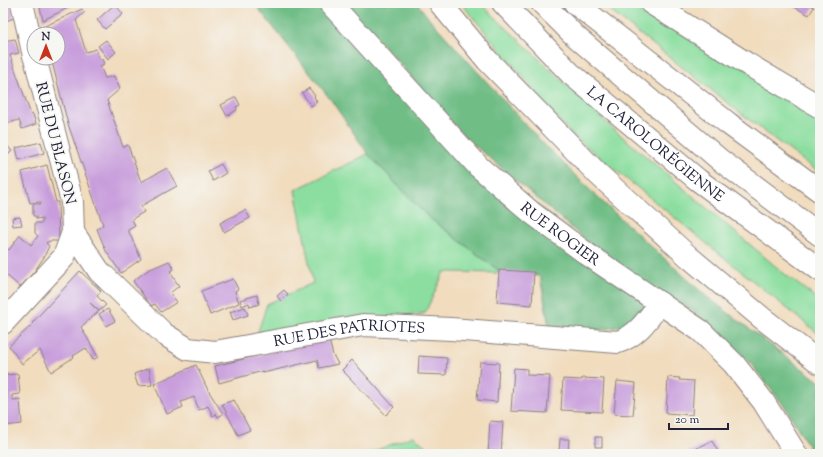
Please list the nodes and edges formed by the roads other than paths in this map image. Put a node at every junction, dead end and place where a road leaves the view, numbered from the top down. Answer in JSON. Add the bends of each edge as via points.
{"nodes":[{"id":1,"x":22,"y":3,"type":"edge"},
{"id":2,"x":330,"y":3,"type":"edge"},
{"id":3,"x":440,"y":3,"type":"edge"},
{"id":4,"x":503,"y":3,"type":"edge"},
{"id":5,"x":542,"y":3,"type":"edge"},
{"id":6,"x":575,"y":3,"type":"edge"},
{"id":7,"x":651,"y":3,"type":"edge"},
{"id":8,"x":27,"y":26,"type":"edge"},
{"id":9,"x":36,"y":66,"type":"edge"},
{"id":10,"x":820,"y":107,"type":"edge"},
{"id":11,"x":820,"y":191,"type":"edge"},
{"id":12,"x":73,"y":232,"type":"junction"},
{"id":13,"x":820,"y":235,"type":"edge"},
{"id":14,"x":820,"y":270,"type":"edge"},
{"id":15,"x":660,"y":303,"type":"junction"},
{"id":16,"x":3,"y":323,"type":"edge"},
{"id":17,"x":820,"y":363,"type":"edge"},
{"id":18,"x":796,"y":454,"type":"edge"}],
"edges":[{"from":1,"to":8,"type":"main road","name":"RUE DU BLASON"},
{"from":2,"to":15,"type":"main road","name":"RUE ROGIER","via":[[479,167],[532,214]]},
{"from":3,"to":17,"type":"main road","via":[[488,61],[598,174],[689,257]]},
{"from":4,"to":14,"type":"main road","name":"LA CAROLORÉGIENNE","via":[[571,74],[698,180]]},
{"from":5,"to":13,"type":"main road","name":"LA CAROLORÉGIENNE","via":[[574,35],[720,160]]},
{"from":6,"to":11,"type":"main road","via":[[728,124]]},
{"from":7,"to":10,"type":"main road"},
{"from":9,"to":12,"type":"main road","name":"RUE DU BLASON","via":[[72,202]]},
{"from":12,"to":15,"type":"main road","name":"RUE DES PATRIOTES","via":[[99,271],[164,334],[188,349],[214,352],[363,325],[618,342],[628,339],[637,331]]},
{"from":12,"to":16,"type":"main road","name":"RUE DU BLASON","via":[[64,257]]},
{"from":15,"to":18,"type":"main road","name":"RUE ROGIER","via":[[701,331],[734,364],[763,401]]}]}
